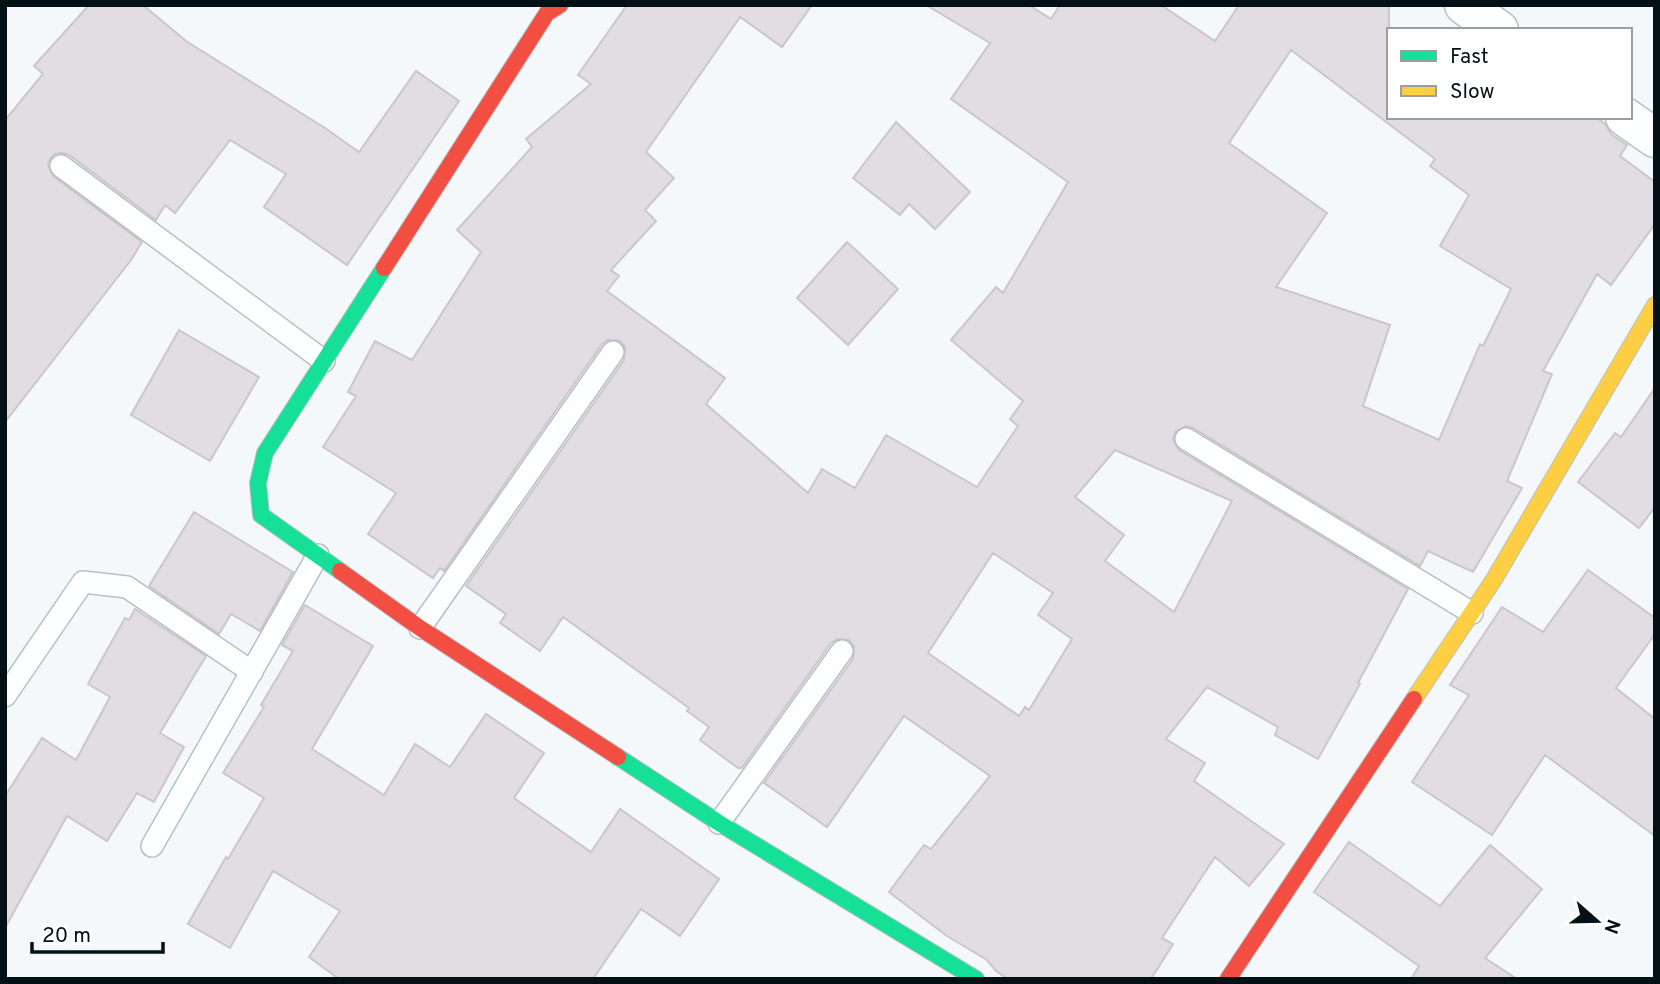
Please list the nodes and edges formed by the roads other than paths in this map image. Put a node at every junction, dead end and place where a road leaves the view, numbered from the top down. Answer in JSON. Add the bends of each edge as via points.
{"nodes":[{"id":1,"x":560,"y":5,"type":"edge"},
{"id":2,"x":1464,"y":5,"type":"edge"},
{"id":3,"x":1496,"y":28,"type":"edge"},
{"id":4,"x":1628,"y":119,"type":"edge"},
{"id":5,"x":1655,"y":138,"type":"edge"},
{"id":6,"x":61,"y":166,"type":"dead end"},
{"id":7,"x":1655,"y":305,"type":"edge"},
{"id":8,"x":613,"y":352,"type":"dead end"},
{"id":9,"x":324,"y":361,"type":"junction"},
{"id":10,"x":1186,"y":439,"type":"dead end"},
{"id":11,"x":318,"y":555,"type":"junction"},
{"id":12,"x":1472,"y":612,"type":"junction"},
{"id":13,"x":420,"y":628,"type":"junction"},
{"id":14,"x":842,"y":651,"type":"dead end"},
{"id":15,"x":252,"y":672,"type":"junction"},
{"id":16,"x":5,"y":696,"type":"edge"},
{"id":17,"x":719,"y":823,"type":"junction"},
{"id":18,"x":152,"y":846,"type":"dead end"},
{"id":19,"x":976,"y":979,"type":"edge"},
{"id":20,"x":1228,"y":979,"type":"edge"}],
"edges":[{"from":1,"to":9,"type":"street","via":[[547,13]]},
{"from":2,"to":3,"type":"street"},
{"from":4,"to":5,"type":"street"},
{"from":6,"to":9,"type":"lane"},
{"from":7,"to":12,"type":"street"},
{"from":8,"to":13,"type":"lane"},
{"from":9,"to":11,"type":"street","via":[[265,453],[258,483],[261,515]]},
{"from":10,"to":12,"type":"lane"},
{"from":11,"to":13,"type":"street"},
{"from":11,"to":15,"type":"lane"},
{"from":12,"to":20,"type":"street"},
{"from":13,"to":17,"type":"street"},
{"from":14,"to":17,"type":"lane"},
{"from":15,"to":16,"type":"lane","via":[[127,587],[83,582]]},
{"from":15,"to":18,"type":"lane"},
{"from":17,"to":19,"type":"street"}]}
